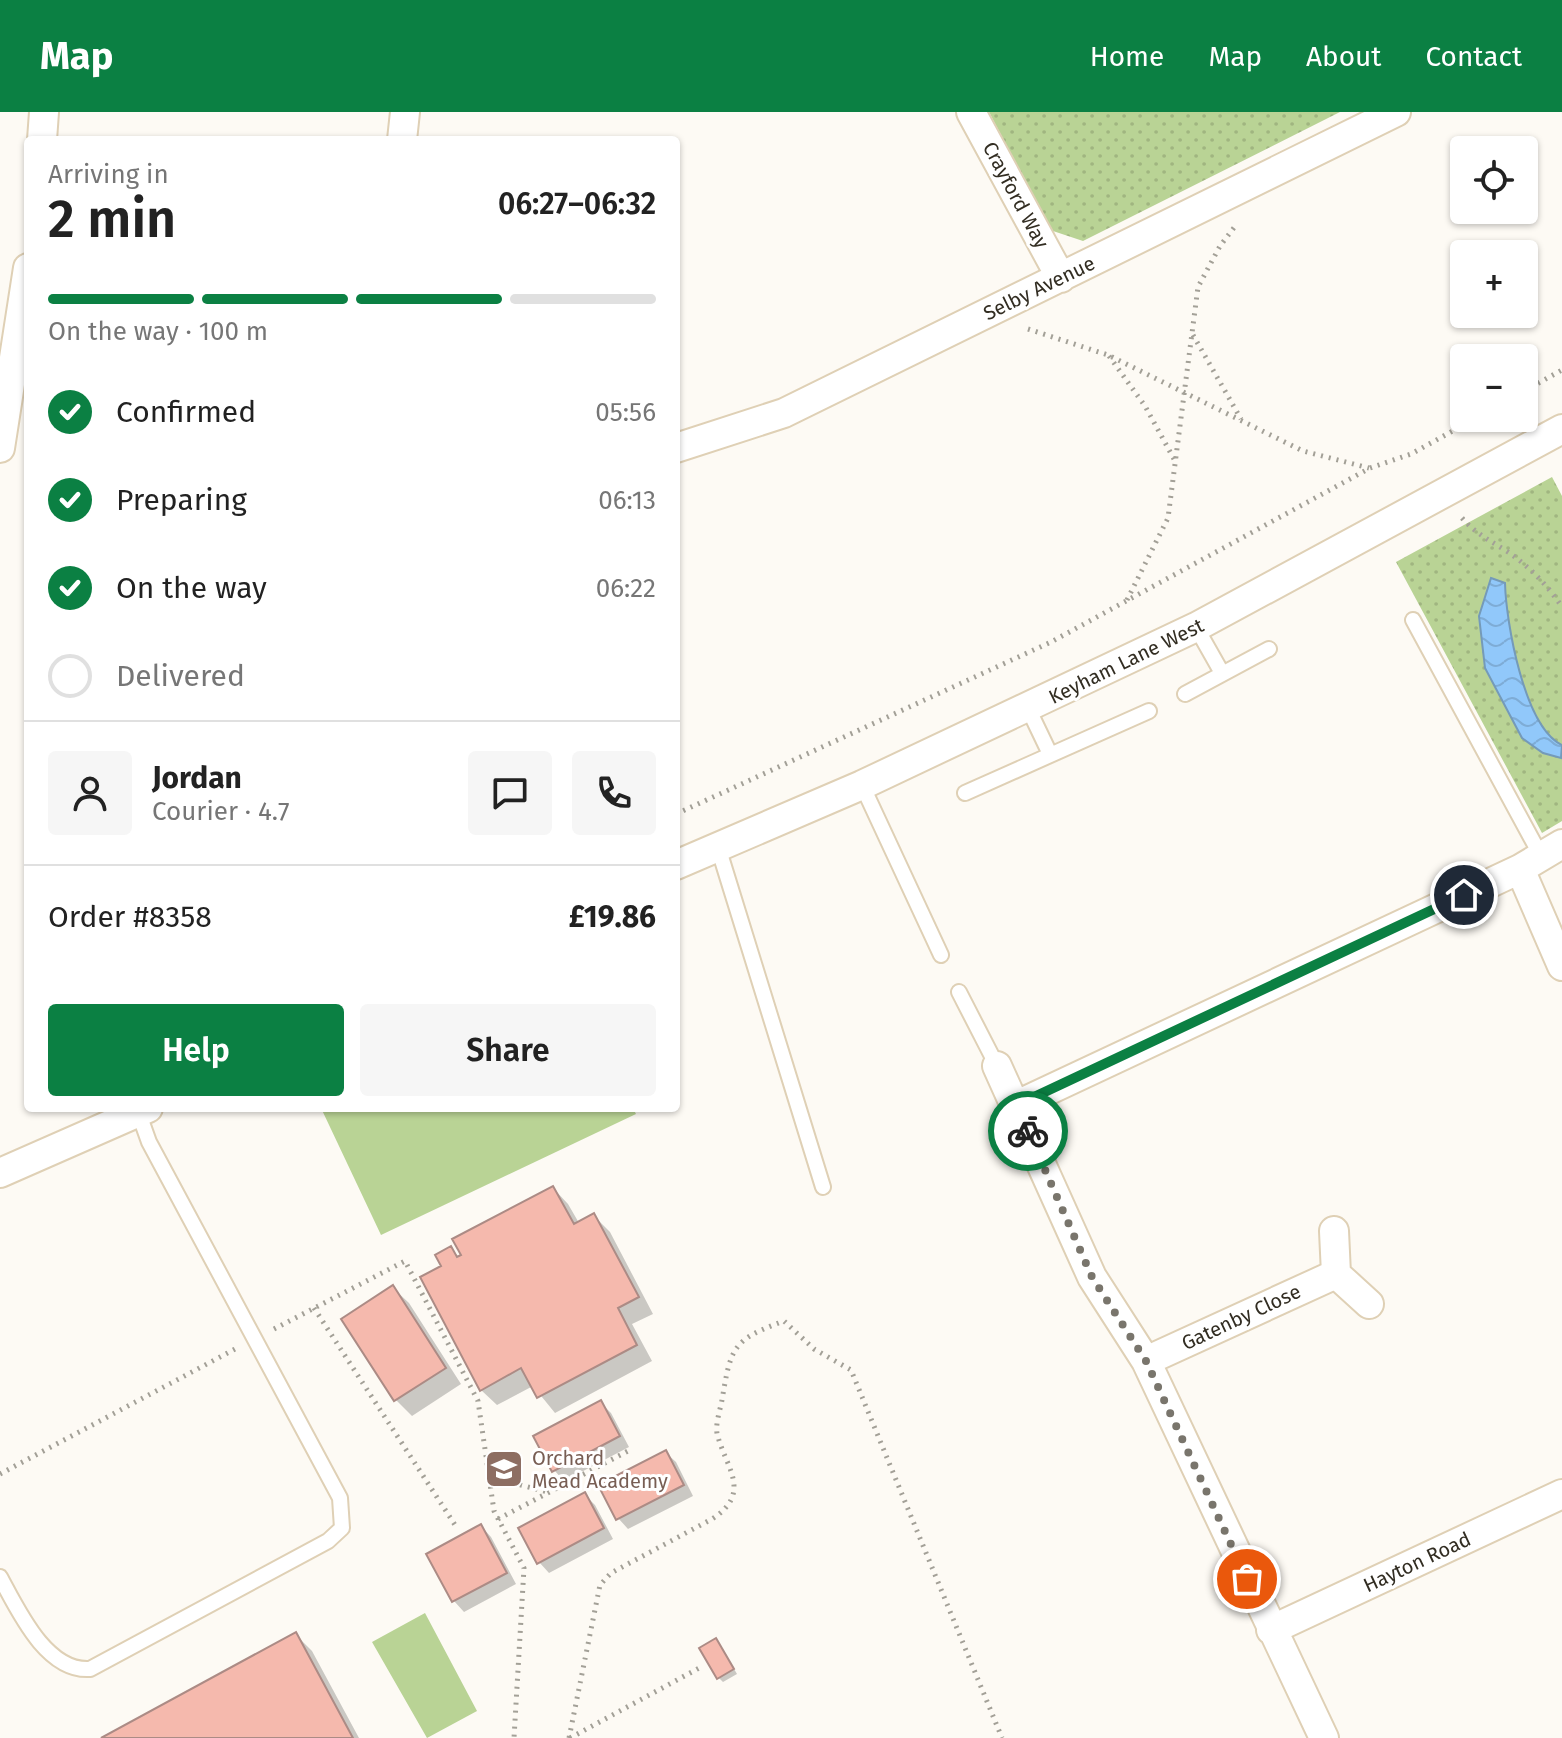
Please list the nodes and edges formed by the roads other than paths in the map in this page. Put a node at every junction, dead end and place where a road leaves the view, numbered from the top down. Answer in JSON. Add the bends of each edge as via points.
{"nodes":[{"id":1,"x":44,"y":112,"type":"edge"},
{"id":2,"x":405,"y":112,"type":"edge"},
{"id":3,"x":971,"y":112,"type":"edge"},
{"id":4,"x":1396,"y":112,"type":"edge"},
{"id":5,"x":42,"y":136,"type":"edge"},
{"id":6,"x":402,"y":136,"type":"edge"},
{"id":7,"x":1061,"y":278,"type":"junction"},
{"id":8,"x":24,"y":294,"type":"edge"},
{"id":9,"x":1562,"y":429,"type":"edge"},
{"id":10,"x":680,"y":447,"type":"edge"},
{"id":11,"x":0,"y":448,"type":"edge"},
{"id":12,"x":1413,"y":620,"type":"dead end"},
{"id":13,"x":1196,"y":627,"type":"junction"},
{"id":14,"x":1269,"y":649,"type":"dead end"},
{"id":15,"x":1222,"y":673,"type":"junction"},
{"id":16,"x":1185,"y":694,"type":"dead end"},
{"id":17,"x":1028,"y":708,"type":"junction"},
{"id":18,"x":1149,"y":711,"type":"dead end"},
{"id":19,"x":1050,"y":754,"type":"junction"},
{"id":20,"x":862,"y":785,"type":"junction"},
{"id":21,"x":965,"y":793,"type":"dead end"},
{"id":22,"x":718,"y":847,"type":"junction"},
{"id":23,"x":1541,"y":856,"type":"edge"},
{"id":24,"x":680,"y":863,"type":"edge"},
{"id":25,"x":941,"y":955,"type":"dead end"},
{"id":26,"x":1562,"y":966,"type":"edge"},
{"id":27,"x":959,"y":992,"type":"dead end"},
{"id":28,"x":997,"y":1066,"type":"joint"},
{"id":29,"x":1017,"y":1105,"type":"junction"},
{"id":30,"x":142,"y":1112,"type":"edge"},
{"id":31,"x":144,"y":1112,"type":"edge"},
{"id":32,"x":0,"y":1173,"type":"edge"},
{"id":33,"x":823,"y":1187,"type":"dead end"},
{"id":34,"x":1334,"y":1231,"type":"dead end"},
{"id":35,"x":1336,"y":1274,"type":"junction"},
{"id":36,"x":1369,"y":1304,"type":"dead end"},
{"id":37,"x":1146,"y":1361,"type":"junction"},
{"id":38,"x":1562,"y":1494,"type":"edge"},
{"id":39,"x":0,"y":1577,"type":"edge"},
{"id":40,"x":1271,"y":1630,"type":"junction"},
{"id":41,"x":1324,"y":1738,"type":"edge"}],
"edges":[{"from":1,"to":5,"type":"street"},
{"from":2,"to":6,"type":"street"},
{"from":3,"to":7,"type":"street","name":"Crayford Way"},
{"from":4,"to":7,"type":"street","name":"Selby Avenue"},
{"from":7,"to":10,"type":"street","name":"Selby Avenue","via":[[784,413]]},
{"from":8,"to":11,"type":"street"},
{"from":9,"to":13,"type":"street","name":"Keyham Lane West"},
{"from":12,"to":23,"type":"lane"},
{"from":13,"to":15,"type":"lane"},
{"from":13,"to":17,"type":"street","name":"Keyham Lane West"},
{"from":14,"to":15,"type":"lane"},
{"from":15,"to":16,"type":"lane"},
{"from":17,"to":19,"type":"lane"},
{"from":17,"to":20,"type":"street","name":"Keyham Lane West"},
{"from":18,"to":19,"type":"lane"},
{"from":19,"to":21,"type":"lane"},
{"from":20,"to":22,"type":"street","name":"Keyham Lane West"},
{"from":20,"to":25,"type":"lane"},
{"from":22,"to":24,"type":"street","name":"Keyham Lane West"},
{"from":22,"to":33,"type":"lane"},
{"from":23,"to":26,"type":"street"},
{"from":23,"to":29,"type":"street"},
{"from":27,"to":28,"type":"lane"},
{"from":28,"to":29,"type":"street"},
{"from":29,"to":37,"type":"street","via":[[1092,1277]]},
{"from":30,"to":32,"type":"street"},
{"from":31,"to":39,"type":"lane","via":[[149,1142],[340,1498],[342,1528],[337,1536],[90,1669],[66,1665],[40,1641]]},
{"from":34,"to":35,"type":"street"},
{"from":35,"to":36,"type":"street"},
{"from":35,"to":37,"type":"street","name":"Gatenby Close"},
{"from":37,"to":40,"type":"street"},
{"from":38,"to":40,"type":"street","name":"Hayton Road"},
{"from":40,"to":41,"type":"street"}]}
